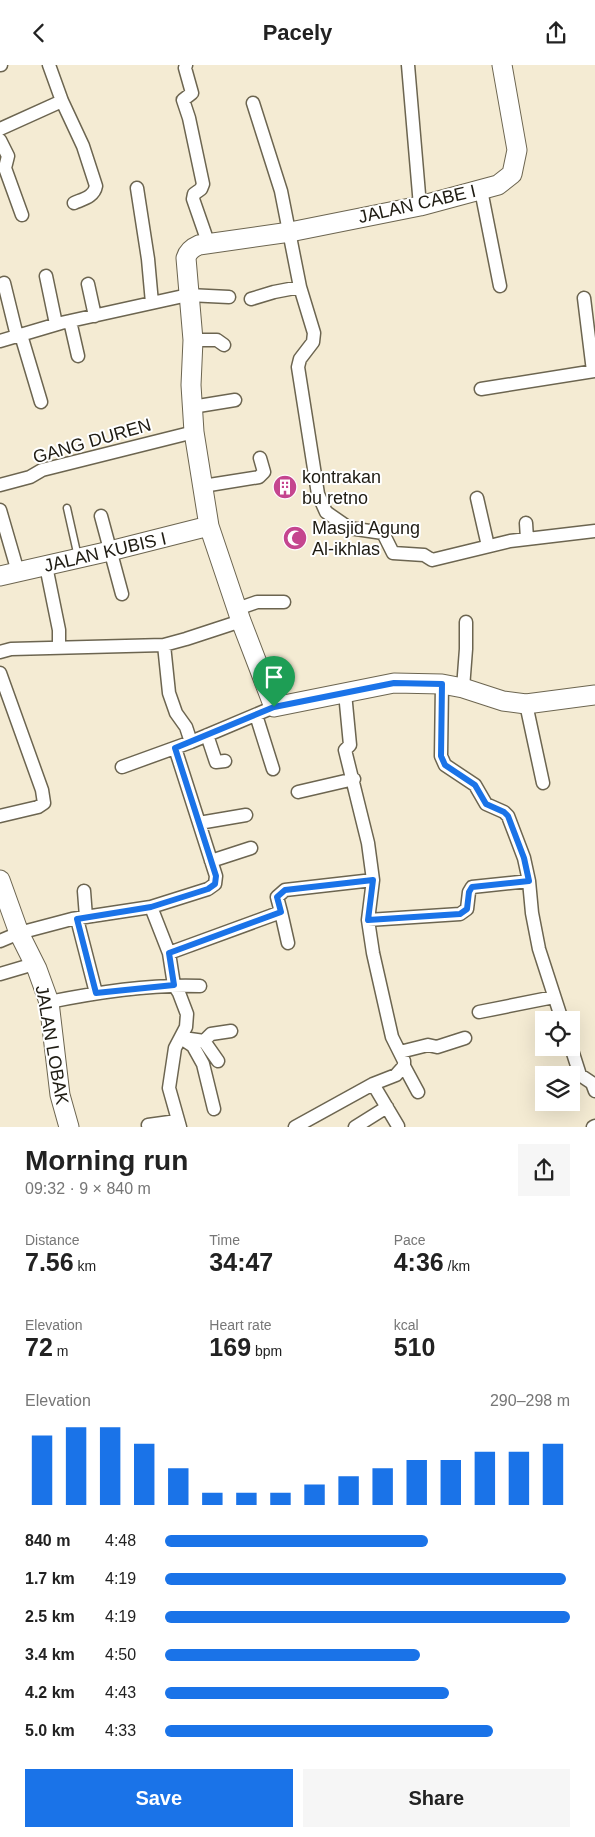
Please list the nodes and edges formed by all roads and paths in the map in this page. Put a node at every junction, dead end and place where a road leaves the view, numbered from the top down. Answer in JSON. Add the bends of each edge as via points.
{"nodes":[{"id":1,"x":49,"y":65,"type":"edge"},
{"id":2,"x":186,"y":65,"type":"edge"},
{"id":3,"x":408,"y":65,"type":"edge"},
{"id":4,"x":502,"y":65,"type":"edge"},
{"id":5,"x":62,"y":101,"type":"junction"},
{"id":6,"x":253,"y":103,"type":"dead end"},
{"id":7,"x":0,"y":129,"type":"edge"},
{"id":8,"x":0,"y":140,"type":"edge"},
{"id":9,"x":137,"y":188,"type":"dead end"},
{"id":10,"x":481,"y":190,"type":"junction"},
{"id":11,"x":74,"y":203,"type":"dead end"},
{"id":12,"x":420,"y":206,"type":"junction"},
{"id":13,"x":22,"y":215,"type":"dead end"},
{"id":14,"x":290,"y":231,"type":"junction"},
{"id":15,"x":209,"y":245,"type":"junction"},
{"id":16,"x":46,"y":275,"type":"dead end"},
{"id":17,"x":4,"y":283,"type":"dead end"},
{"id":18,"x":88,"y":284,"type":"dead end"},
{"id":19,"x":500,"y":286,"type":"dead end"},
{"id":20,"x":300,"y":287,"type":"junction"},
{"id":21,"x":188,"y":295,"type":"junction"},
{"id":22,"x":229,"y":297,"type":"dead end"},
{"id":23,"x":584,"y":298,"type":"dead end"},
{"id":24,"x":251,"y":299,"type":"dead end"},
{"id":25,"x":152,"y":303,"type":"junction"},
{"id":26,"x":95,"y":316,"type":"junction"},
{"id":27,"x":70,"y":321,"type":"junction"},
{"id":28,"x":56,"y":325,"type":"junction"},
{"id":29,"x":19,"y":335,"type":"junction"},
{"id":30,"x":192,"y":340,"type":"junction"},
{"id":31,"x":0,"y":341,"type":"edge"},
{"id":32,"x":224,"y":345,"type":"dead end"},
{"id":33,"x":78,"y":356,"type":"dead end"},
{"id":34,"x":594,"y":371,"type":"edge"},
{"id":35,"x":481,"y":389,"type":"dead end"},
{"id":36,"x":235,"y":400,"type":"dead end"},
{"id":37,"x":41,"y":402,"type":"dead end"},
{"id":38,"x":192,"y":407,"type":"junction"},
{"id":39,"x":194,"y":432,"type":"junction"},
{"id":40,"x":260,"y":458,"type":"dead end"},
{"id":41,"x":0,"y":485,"type":"edge"},
{"id":42,"x":203,"y":486,"type":"junction"},
{"id":43,"x":477,"y":498,"type":"dead end"},
{"id":44,"x":67,"y":508,"type":"dead end"},
{"id":45,"x":0,"y":510,"type":"edge"},
{"id":46,"x":101,"y":516,"type":"dead end"},
{"id":47,"x":526,"y":523,"type":"dead end"},
{"id":48,"x":209,"y":526,"type":"junction"},
{"id":49,"x":595,"y":531,"type":"edge"},
{"id":50,"x":527,"y":539,"type":"junction"},
{"id":51,"x":488,"y":546,"type":"junction"},
{"id":52,"x":110,"y":551,"type":"junction"},
{"id":53,"x":78,"y":558,"type":"junction"},
{"id":54,"x":46,"y":566,"type":"junction"},
{"id":55,"x":9,"y":574,"type":"edge"},
{"id":56,"x":122,"y":594,"type":"dead end"},
{"id":57,"x":284,"y":602,"type":"dead end"},
{"id":58,"x":239,"y":615,"type":"junction"},
{"id":59,"x":466,"y":622,"type":"dead end"},
{"id":60,"x":164,"y":645,"type":"junction"},
{"id":61,"x":59,"y":648,"type":"junction"},
{"id":62,"x":0,"y":652,"type":"edge"},
{"id":63,"x":0,"y":673,"type":"edge"},
{"id":64,"x":442,"y":684,"type":"junction"},
{"id":65,"x":462,"y":688,"type":"junction"},
{"id":66,"x":345,"y":693,"type":"junction"},
{"id":67,"x":595,"y":695,"type":"edge"},
{"id":68,"x":526,"y":704,"type":"junction"},
{"id":69,"x":274,"y":707,"type":"junction"},
{"id":70,"x":256,"y":715,"type":"junction"},
{"id":71,"x":207,"y":735,"type":"junction"},
{"id":72,"x":191,"y":742,"type":"junction"},
{"id":73,"x":175,"y":748,"type":"junction"},
{"id":74,"x":226,"y":761,"type":"dead end"},
{"id":75,"x":122,"y":767,"type":"dead end"},
{"id":76,"x":273,"y":769,"type":"dead end"},
{"id":77,"x":354,"y":779,"type":"junction"},
{"id":78,"x":542,"y":783,"type":"dead end"},
{"id":79,"x":298,"y":792,"type":"dead end"},
{"id":80,"x":246,"y":815,"type":"dead end"},
{"id":81,"x":0,"y":816,"type":"edge"},
{"id":82,"x":199,"y":823,"type":"junction"},
{"id":83,"x":251,"y":848,"type":"dead end"},
{"id":84,"x":211,"y":861,"type":"junction"},
{"id":85,"x":373,"y":880,"type":"junction"},
{"id":86,"x":0,"y":881,"type":"edge"},
{"id":87,"x":529,"y":881,"type":"junction"},
{"id":88,"x":84,"y":891,"type":"dead end"},
{"id":89,"x":151,"y":907,"type":"junction"},
{"id":90,"x":5,"y":912,"type":"edge"},
{"id":91,"x":281,"y":912,"type":"junction"},
{"id":92,"x":81,"y":918,"type":"junction"},
{"id":93,"x":368,"y":920,"type":"junction"},
{"id":94,"x":19,"y":933,"type":"junction"},
{"id":95,"x":0,"y":941,"type":"edge"},
{"id":96,"x":288,"y":943,"type":"dead end"},
{"id":97,"x":169,"y":953,"type":"junction"},
{"id":98,"x":34,"y":964,"type":"junction"},
{"id":99,"x":0,"y":974,"type":"edge"},
{"id":100,"x":174,"y":985,"type":"junction"},
{"id":101,"x":200,"y":986,"type":"dead end"},
{"id":102,"x":96,"y":993,"type":"junction"},
{"id":103,"x":554,"y":997,"type":"junction"},
{"id":104,"x":49,"y":1002,"type":"junction"},
{"id":105,"x":559,"y":1011,"type":"edge"},
{"id":106,"x":479,"y":1012,"type":"dead end"},
{"id":107,"x":231,"y":1031,"type":"dead end"},
{"id":108,"x":180,"y":1037,"type":"junction"},
{"id":109,"x":465,"y":1038,"type":"dead end"},
{"id":110,"x":204,"y":1041,"type":"junction"},
{"id":111,"x":400,"y":1052,"type":"junction"},
{"id":112,"x":574,"y":1056,"type":"edge"},
{"id":113,"x":218,"y":1061,"type":"dead end"},
{"id":114,"x":404,"y":1066,"type":"junction"},
{"id":115,"x":373,"y":1084,"type":"junction"},
{"id":116,"x":595,"y":1091,"type":"edge"},
{"id":117,"x":418,"y":1092,"type":"dead end"},
{"id":118,"x":387,"y":1107,"type":"junction"},
{"id":119,"x":214,"y":1109,"type":"dead end"},
{"id":120,"x":179,"y":1124,"type":"edge"},
{"id":121,"x":148,"y":1125,"type":"dead end"},
{"id":122,"x":398,"y":1126,"type":"edge"},
{"id":123,"x":69,"y":1127,"type":"edge"},
{"id":124,"x":294,"y":1127,"type":"edge"},
{"id":125,"x":355,"y":1127,"type":"edge"}],
"edges":[{"from":1,"to":5,"type":"street"},
{"from":2,"to":15,"type":"street","via":[[192,93],[183,100],[203,184],[193,199]]},
{"from":3,"to":12,"type":"street"},
{"from":4,"to":10,"type":"street","name":"JALAN CABE I","via":[[517,150],[512,174],[498,185]]},
{"from":5,"to":7,"type":"street"},
{"from":5,"to":11,"type":"street","via":[[83,146],[96,187],[94,193]]},
{"from":6,"to":14,"type":"street","via":[[276,172]]},
{"from":8,"to":13,"type":"street","via":[[8,156],[5,168]]},
{"from":9,"to":25,"type":"street"},
{"from":10,"to":12,"type":"street","name":"JALAN CABE I"},
{"from":10,"to":19,"type":"street"},
{"from":12,"to":14,"type":"street","name":"JALAN CABE I"},
{"from":14,"to":15,"type":"street","name":"JALAN CABE I"},
{"from":14,"to":20,"type":"street"},
{"from":15,"to":21,"type":"street","name":"JALAN CABE I","via":[[199,245],[188,252]]},
{"from":16,"to":28,"type":"street"},
{"from":17,"to":29,"type":"street"},
{"from":18,"to":26,"type":"street"},
{"from":20,"to":24,"type":"street"},
{"from":20,"to":51,"type":"street","via":[[314,338],[298,367],[318,494],[326,513],[350,528],[383,533],[393,553],[424,555],[432,560]]},
{"from":21,"to":22,"type":"street"},
{"from":21,"to":25,"type":"street"},
{"from":21,"to":30,"type":"street"},
{"from":23,"to":34,"type":"street"},
{"from":25,"to":26,"type":"street"},
{"from":26,"to":27,"type":"street"},
{"from":27,"to":28,"type":"street"},
{"from":27,"to":33,"type":"street"},
{"from":28,"to":29,"type":"street"},
{"from":29,"to":31,"type":"street"},
{"from":29,"to":37,"type":"street"},
{"from":30,"to":32,"type":"street","via":[[216,340]]},
{"from":30,"to":38,"type":"street"},
{"from":34,"to":35,"type":"street"},
{"from":36,"to":38,"type":"street"},
{"from":38,"to":39,"type":"street"},
{"from":39,"to":41,"type":"street","name":"GANG DUREN","via":[[42,470],[30,477]]},
{"from":39,"to":42,"type":"street"},
{"from":40,"to":42,"type":"street","via":[[264,472],[259,477]]},
{"from":42,"to":48,"type":"street"},
{"from":43,"to":51,"type":"street"},
{"from":44,"to":53,"type":"lane"},
{"from":45,"to":55,"type":"street"},
{"from":46,"to":52,"type":"street"},
{"from":47,"to":50,"type":"street"},
{"from":48,"to":52,"type":"street","name":"JALAN KUBIS I"},
{"from":48,"to":58,"type":"street"},
{"from":49,"to":50,"type":"street"},
{"from":50,"to":51,"type":"street"},
{"from":52,"to":53,"type":"street","name":"JALAN KUBIS I"},
{"from":52,"to":56,"type":"street"},
{"from":53,"to":54,"type":"street","name":"JALAN KUBIS I"},
{"from":54,"to":55,"type":"street","name":"JALAN KUBIS I"},
{"from":54,"to":61,"type":"street","via":[[59,630]]},
{"from":57,"to":58,"type":"street","via":[[257,602]]},
{"from":58,"to":60,"type":"street","via":[[186,639]]},
{"from":58,"to":69,"type":"street"},
{"from":59,"to":65,"type":"street"},
{"from":60,"to":61,"type":"street"},
{"from":60,"to":72,"type":"street","via":[[169,693]]},
{"from":61,"to":62,"type":"street"},
{"from":63,"to":81,"type":"street","via":[[44,803]]},
{"from":64,"to":65,"type":"street"},
{"from":64,"to":66,"type":"street","via":[[394,683]]},
{"from":64,"to":87,"type":"street","via":[[441,756],[445,765],[475,785],[486,804],[508,816]]},
{"from":65,"to":68,"type":"street","via":[[503,701]]},
{"from":66,"to":69,"type":"street"},
{"from":66,"to":77,"type":"street","via":[[350,745],[345,750]]},
{"from":67,"to":68,"type":"street"},
{"from":68,"to":78,"type":"street"},
{"from":69,"to":70,"type":"street"},
{"from":70,"to":71,"type":"street"},
{"from":70,"to":76,"type":"street"},
{"from":71,"to":72,"type":"street"},
{"from":71,"to":74,"type":"street","via":[[216,762]]},
{"from":72,"to":73,"type":"street"},
{"from":73,"to":75,"type":"street"},
{"from":73,"to":82,"type":"street"},
{"from":77,"to":79,"type":"street"},
{"from":77,"to":85,"type":"street"},
{"from":80,"to":82,"type":"street"},
{"from":82,"to":84,"type":"street"},
{"from":83,"to":84,"type":"street"},
{"from":84,"to":89,"type":"street","via":[[216,876],[212,887]]},
{"from":85,"to":91,"type":"street","via":[[285,890],[277,897]]},
{"from":85,"to":93,"type":"street"},
{"from":86,"to":90,"type":"street","name":"JALAN LOBAK"},
{"from":87,"to":93,"type":"street","via":[[472,887],[467,909],[460,914]]},
{"from":87,"to":103,"type":"street","via":[[539,949]]},
{"from":88,"to":92,"type":"street"},
{"from":89,"to":92,"type":"street"},
{"from":89,"to":97,"type":"street"},
{"from":90,"to":94,"type":"street","name":"JALAN LOBAK"},
{"from":91,"to":96,"type":"street"},
{"from":91,"to":97,"type":"street"},
{"from":92,"to":94,"type":"street"},
{"from":92,"to":102,"type":"street"},
{"from":93,"to":111,"type":"street","via":[[392,1037]]},
{"from":94,"to":95,"type":"street"},
{"from":94,"to":98,"type":"street","name":"JALAN LOBAK"},
{"from":97,"to":100,"type":"street"},
{"from":98,"to":99,"type":"street"},
{"from":98,"to":104,"type":"street","name":"JALAN LOBAK"},
{"from":100,"to":101,"type":"street"},
{"from":100,"to":102,"type":"street"},
{"from":100,"to":108,"type":"street","via":[[187,1014],[186,1027]]},
{"from":102,"to":104,"type":"street"},
{"from":103,"to":105,"type":"street"},
{"from":103,"to":106,"type":"street"},
{"from":104,"to":123,"type":"street","name":"JALAN LOBAK","via":[[60,1095]]},
{"from":107,"to":110,"type":"street","via":[[211,1034]]},
{"from":108,"to":110,"type":"street"},
{"from":108,"to":119,"type":"street","via":[[193,1046],[203,1064]]},
{"from":108,"to":120,"type":"street","via":[[169,1088]]},
{"from":109,"to":111,"type":"street","via":[[438,1047],[428,1045]]},
{"from":110,"to":113,"type":"street"},
{"from":111,"to":114,"type":"street"},
{"from":112,"to":116,"type":"street","via":[[580,1075],[592,1083]]},
{"from":114,"to":115,"type":"street","via":[[396,1075]]},
{"from":114,"to":117,"type":"street"},
{"from":115,"to":118,"type":"street"},
{"from":115,"to":124,"type":"street"},
{"from":118,"to":122,"type":"street"},
{"from":118,"to":125,"type":"street"},
{"from":120,"to":121,"type":"street"}]}
